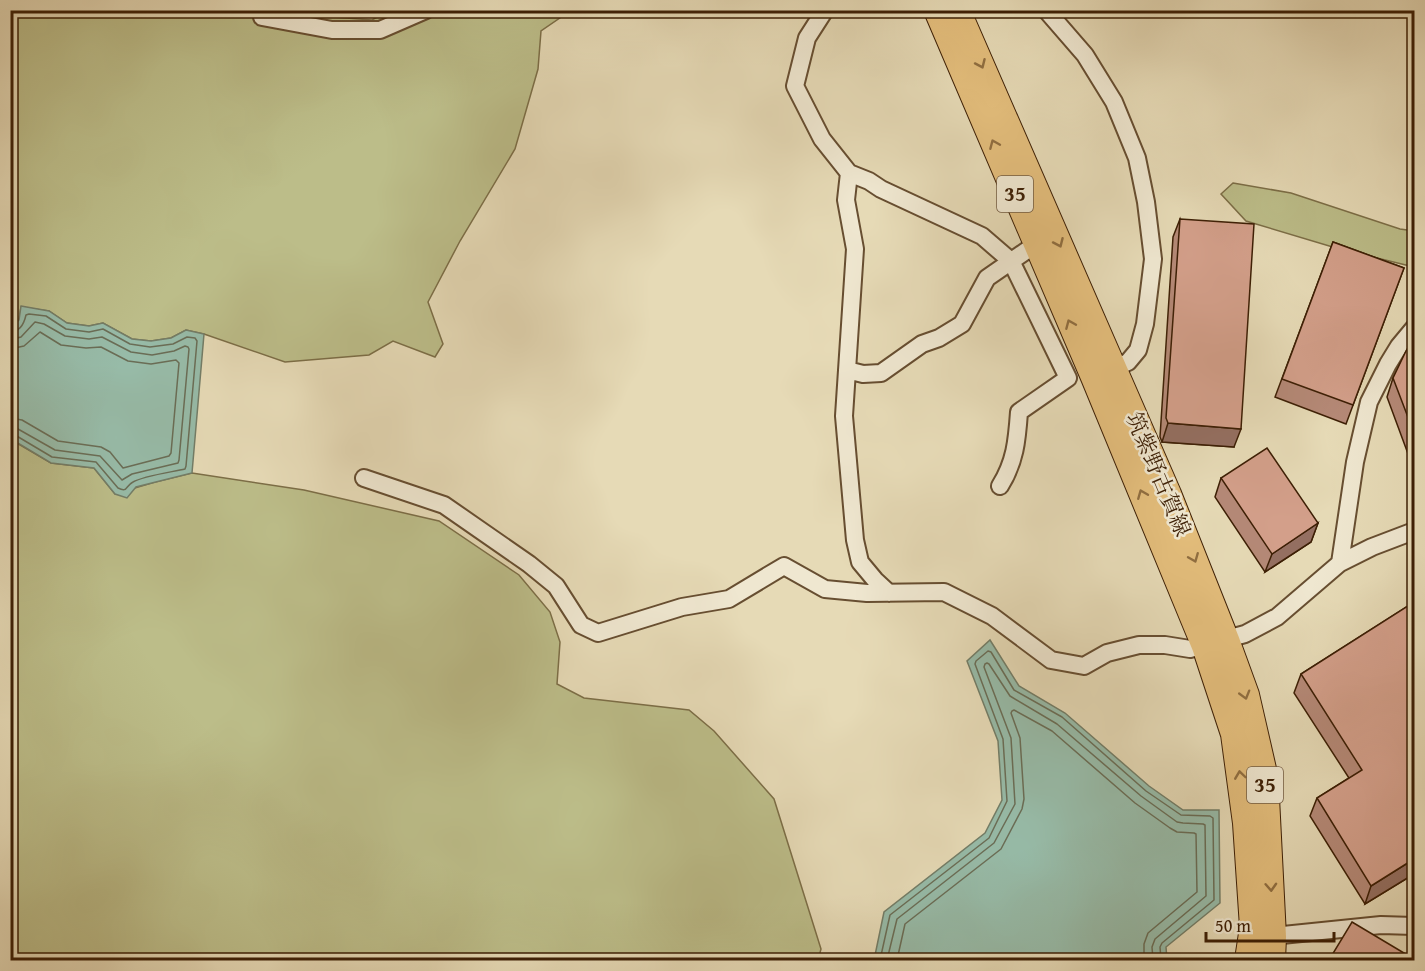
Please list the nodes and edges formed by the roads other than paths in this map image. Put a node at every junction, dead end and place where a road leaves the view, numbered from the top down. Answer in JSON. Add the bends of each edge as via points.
{"nodes":[{"id":1,"x":426,"y":10,"type":"edge"},
{"id":2,"x":825,"y":10,"type":"edge"},
{"id":3,"x":937,"y":10,"type":"edge"},
{"id":4,"x":957,"y":10,"type":"edge"},
{"id":5,"x":1046,"y":10,"type":"edge"},
{"id":6,"x":261,"y":17,"type":"dead end"},
{"id":7,"x":849,"y":173,"type":"junction"},
{"id":8,"x":1036,"y":244,"type":"junction"},
{"id":9,"x":1011,"y":261,"type":"junction"},
{"id":10,"x":1414,"y":328,"type":"edge"},
{"id":11,"x":847,"y":370,"type":"junction"},
{"id":12,"x":1104,"y":373,"type":"junction"},
{"id":13,"x":364,"y":478,"type":"dead end"},
{"id":14,"x":1000,"y":486,"type":"dead end"},
{"id":15,"x":1414,"y":531,"type":"edge"},
{"id":16,"x":1340,"y":563,"type":"junction"},
{"id":17,"x":890,"y":593,"type":"junction"},
{"id":18,"x":1215,"y":642,"type":"junction"},
{"id":19,"x":1414,"y":926,"type":"edge"},
{"id":20,"x":1261,"y":949,"type":"edge"}],
"edges":[{"from":1,"to":6,"type":"street","via":[[380,30],[332,30]]},
{"from":2,"to":7,"type":"street","via":[[807,38],[795,86],[822,139]]},
{"from":8,"to":3,"type":"main road","name":"筑紫野古賀線","number":"35","one_way":true},
{"from":4,"to":12,"type":"main road","name":"筑紫野古賀線","number":"35","one_way":true},
{"from":5,"to":12,"type":"street","via":[[1085,55],[1114,102],[1137,158],[1146,202],[1153,259],[1145,324],[1138,350],[1128,362]]},
{"from":7,"to":9,"type":"street","via":[[982,236]]},
{"from":7,"to":11,"type":"street","via":[[846,200],[855,249]]},
{"from":8,"to":9,"type":"street"},
{"from":12,"to":8,"type":"main road","name":"筑紫野古賀線","number":"35","one_way":true},
{"from":9,"to":11,"type":"street","via":[[987,278],[962,324],[922,344],[881,373]]},
{"from":9,"to":14,"type":"street","via":[[1068,378],[1019,412],[1017,444],[1009,472]]},
{"from":10,"to":16,"type":"street","via":[[1388,364],[1369,402],[1354,462]]},
{"from":11,"to":17,"type":"street","via":[[844,416],[855,540],[860,561]]},
{"from":12,"to":18,"type":"main road","name":"筑紫野古賀線","number":"35","via":[[1168,494]]},
{"from":13,"to":17,"type":"street","via":[[444,505],[556,586],[581,625],[598,633],[682,607],[729,599],[784,566],[825,590]]},
{"from":15,"to":16,"type":"street"},
{"from":16,"to":18,"type":"street","via":[[1277,617],[1245,634]]},
{"from":17,"to":18,"type":"street","via":[[944,592],[992,616],[1051,660],[1084,666],[1107,653],[1139,645],[1190,649]]},
{"from":18,"to":20,"type":"main road","name":"筑紫野古賀線","number":"35","via":[[1245,695],[1265,778]]},
{"from":19,"to":20,"type":"street","via":[[1381,925]]}]}
